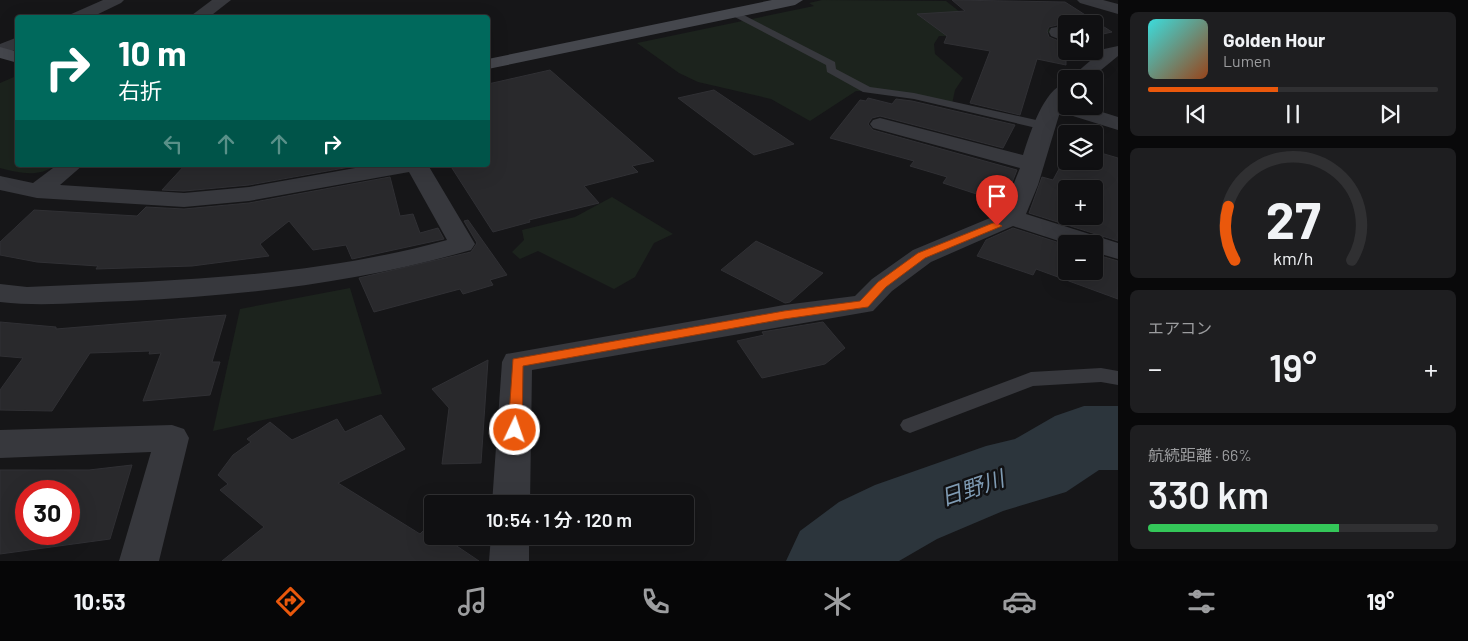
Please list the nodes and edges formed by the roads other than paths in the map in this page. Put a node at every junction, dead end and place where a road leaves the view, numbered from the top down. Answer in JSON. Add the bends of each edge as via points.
{"nodes":[{"id":1,"x":85,"y":0,"type":"edge"},
{"id":2,"x":223,"y":0,"type":"edge"},
{"id":3,"x":796,"y":0,"type":"edge"},
{"id":4,"x":1085,"y":0,"type":"edge"},
{"id":5,"x":112,"y":2,"type":"edge"},
{"id":6,"x":1118,"y":9,"type":"edge"},
{"id":7,"x":734,"y":13,"type":"junction"},
{"id":8,"x":83,"y":15,"type":"edge"},
{"id":9,"x":200,"y":15,"type":"edge"},
{"id":10,"x":15,"y":44,"type":"edge"},
{"id":11,"x":0,"y":51,"type":"edge"},
{"id":12,"x":1106,"y":52,"type":"edge"},
{"id":13,"x":15,"y":57,"type":"edge"},
{"id":14,"x":490,"y":64,"type":"edge"},
{"id":15,"x":1087,"y":70,"type":"edge"},
{"id":16,"x":1058,"y":102,"type":"edge"},
{"id":17,"x":1099,"y":115,"type":"edge"},
{"id":18,"x":880,"y":124,"type":"dead end"},
{"id":19,"x":1118,"y":124,"type":"edge"},
{"id":20,"x":1045,"y":126,"type":"junction"},
{"id":21,"x":1032,"y":164,"type":"junction"},
{"id":22,"x":69,"y":167,"type":"edge"},
{"id":23,"x":399,"y":167,"type":"edge"},
{"id":24,"x":419,"y":167,"type":"edge"},
{"id":25,"x":0,"y":183,"type":"edge"},
{"id":26,"x":37,"y":192,"type":"junction"},
{"id":27,"x":1012,"y":218,"type":"junction"},
{"id":28,"x":1118,"y":251,"type":"edge"},
{"id":29,"x":0,"y":293,"type":"edge"},
{"id":30,"x":1118,"y":378,"type":"edge"},
{"id":31,"x":910,"y":425,"type":"dead end"},
{"id":32,"x":0,"y":444,"type":"edge"},
{"id":33,"x":511,"y":495,"type":"edge"},
{"id":34,"x":510,"y":545,"type":"edge"},
{"id":35,"x":139,"y":561,"type":"edge"},
{"id":36,"x":509,"y":561,"type":"edge"}],
"edges":[{"from":1,"to":5,"type":"street"},
{"from":2,"to":9,"type":"street"},
{"from":3,"to":7,"type":"street"},
{"from":4,"to":6,"type":"street"},
{"from":5,"to":8,"type":"street"},
{"from":7,"to":14,"type":"street"},
{"from":7,"to":20,"type":"lane","via":[[831,64],[831,70],[867,90],[914,96]]},
{"from":10,"to":11,"type":"street"},
{"from":11,"to":13,"type":"street"},
{"from":12,"to":15,"type":"street"},
{"from":16,"to":20,"type":"street"},
{"from":17,"to":19,"type":"street"},
{"from":18,"to":21,"type":"street"},
{"from":20,"to":21,"type":"street"},
{"from":21,"to":27,"type":"street"},
{"from":22,"to":26,"type":"street"},
{"from":23,"to":26,"type":"street","via":[[249,194],[184,200]]},
{"from":24,"to":29,"type":"street","via":[[462,244],[361,269],[305,278],[201,288],[27,296]]},
{"from":25,"to":26,"type":"street"},
{"from":27,"to":28,"type":"street"},
{"from":27,"to":33,"type":"street","via":[[922,256],[882,285],[863,304],[517,362]]},
{"from":30,"to":31,"type":"lane","via":[[1101,375],[1031,379]]},
{"from":32,"to":35,"type":"street","via":[[172,438]]},
{"from":34,"to":36,"type":"street"}]}
